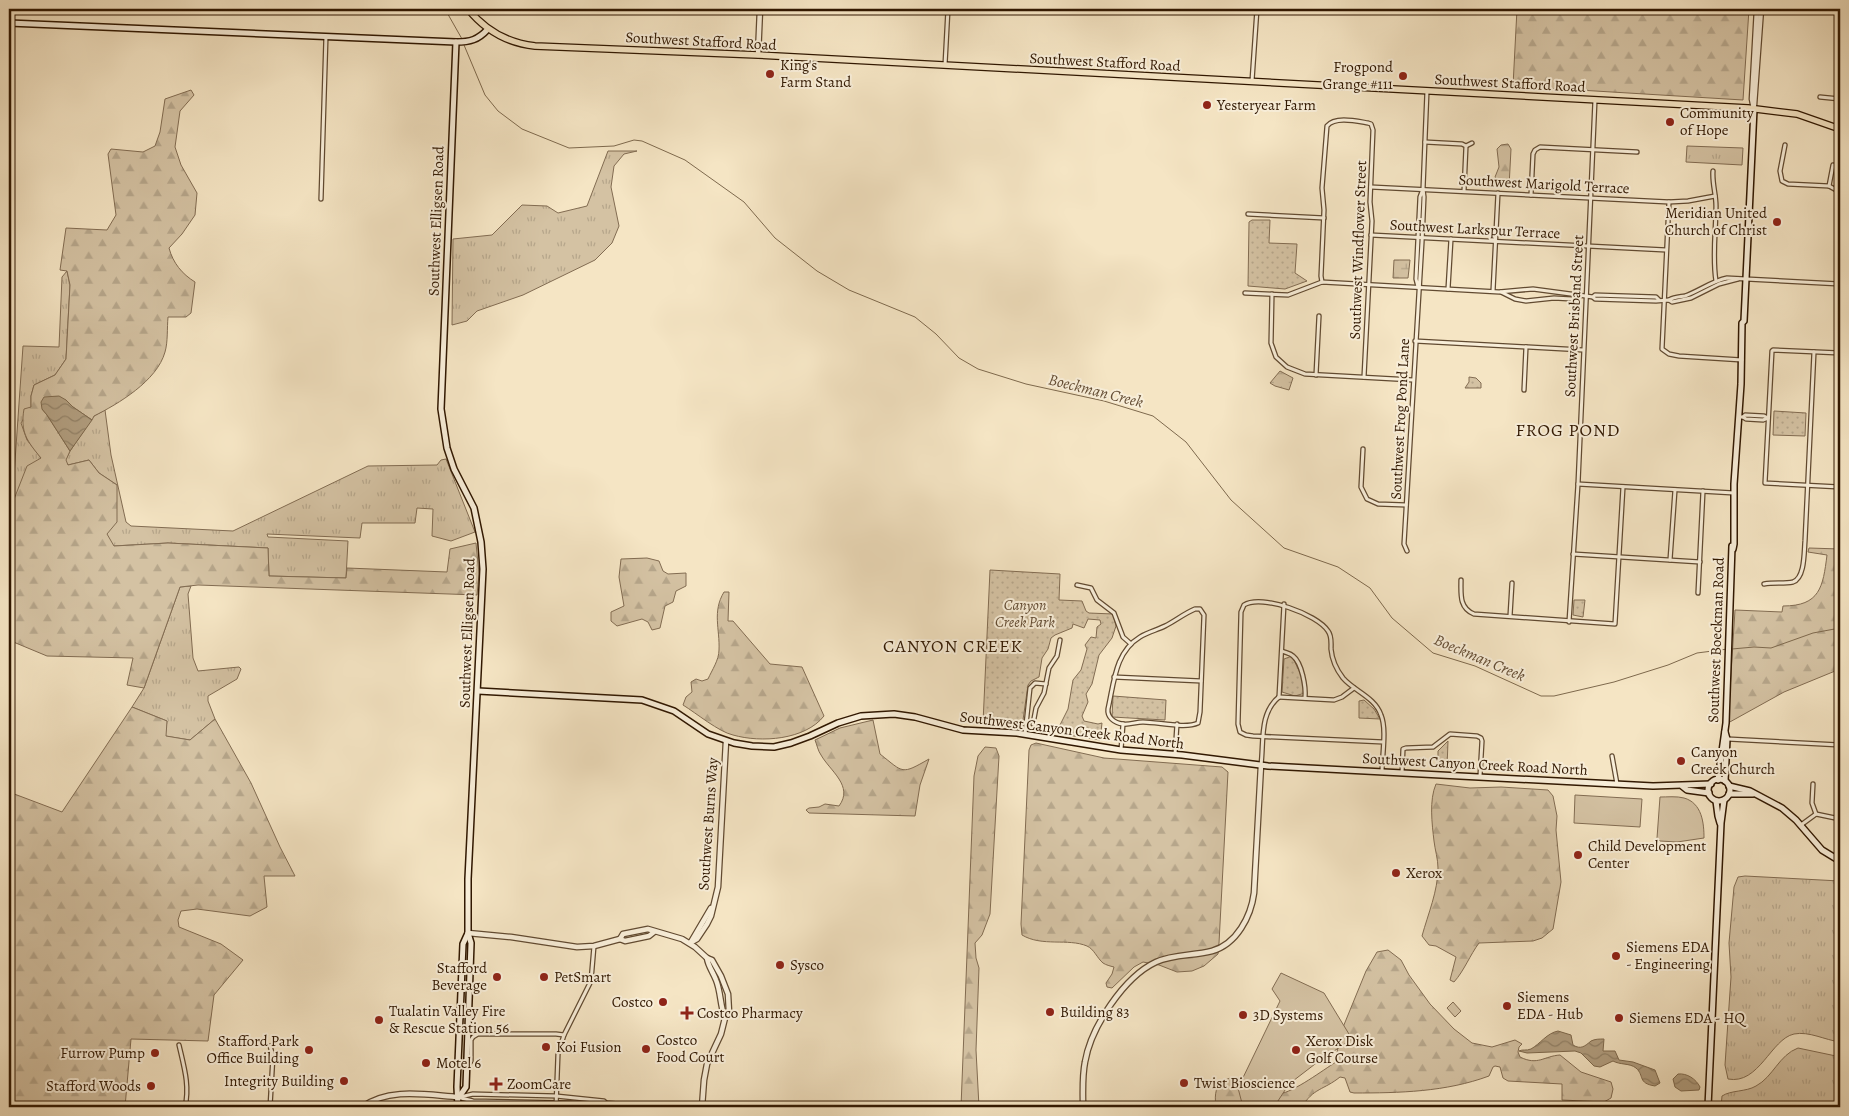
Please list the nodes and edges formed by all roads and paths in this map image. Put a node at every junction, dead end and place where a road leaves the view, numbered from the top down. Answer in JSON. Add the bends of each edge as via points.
{"nodes":[{"id":1,"x":468,"y":9,"type":"edge"},
{"id":2,"x":760,"y":9,"type":"edge"},
{"id":3,"x":948,"y":9,"type":"edge"},
{"id":4,"x":1257,"y":9,"type":"edge"},
{"id":5,"x":1759,"y":9,"type":"edge"},
{"id":6,"x":9,"y":22,"type":"edge"},
{"id":7,"x":488,"y":30,"type":"junction"},
{"id":8,"x":326,"y":35,"type":"junction"},
{"id":9,"x":456,"y":42,"type":"junction"},
{"id":10,"x":758,"y":55,"type":"junction"},
{"id":11,"x":945,"y":66,"type":"junction"},
{"id":12,"x":1252,"y":82,"type":"junction"},
{"id":13,"x":1427,"y":91,"type":"junction"},
{"id":14,"x":1820,"y":97,"type":"dead end"},
{"id":15,"x":1840,"y":99,"type":"edge"},
{"id":16,"x":1595,"y":100,"type":"junction"},
{"id":17,"x":1754,"y":109,"type":"junction"},
{"id":18,"x":1840,"y":129,"type":"edge"},
{"id":19,"x":1425,"y":142,"type":"junction"},
{"id":20,"x":1472,"y":143,"type":"dead end"},
{"id":21,"x":1784,"y":145,"type":"dead end"},
{"id":22,"x":1466,"y":146,"type":"junction"},
{"id":23,"x":1593,"y":149,"type":"junction"},
{"id":24,"x":1637,"y":152,"type":"dead end"},
{"id":25,"x":1834,"y":165,"type":"dead end"},
{"id":26,"x":1714,"y":171,"type":"dead end"},
{"id":27,"x":1829,"y":186,"type":"junction"},
{"id":28,"x":1370,"y":187,"type":"junction"},
{"id":29,"x":1423,"y":189,"type":"junction"},
{"id":30,"x":1464,"y":192,"type":"junction"},
{"id":31,"x":1840,"y":192,"type":"edge"},
{"id":32,"x":1498,"y":193,"type":"junction"},
{"id":33,"x":1532,"y":195,"type":"junction"},
{"id":34,"x":1715,"y":196,"type":"junction"},
{"id":35,"x":1591,"y":198,"type":"junction"},
{"id":36,"x":321,"y":199,"type":"dead end"},
{"id":37,"x":1669,"y":202,"type":"junction"},
{"id":38,"x":1248,"y":214,"type":"dead end"},
{"id":39,"x":1324,"y":218,"type":"junction"},
{"id":40,"x":1371,"y":235,"type":"junction"},
{"id":41,"x":1420,"y":237,"type":"junction"},
{"id":42,"x":1451,"y":239,"type":"junction"},
{"id":43,"x":1496,"y":241,"type":"junction"},
{"id":44,"x":1588,"y":246,"type":"junction"},
{"id":45,"x":1666,"y":250,"type":"junction"},
{"id":46,"x":1738,"y":279,"type":"junction"},
{"id":47,"x":1746,"y":279,"type":"junction"},
{"id":48,"x":1716,"y":281,"type":"junction"},
{"id":49,"x":1322,"y":282,"type":"junction"},
{"id":50,"x":1369,"y":284,"type":"junction"},
{"id":51,"x":1840,"y":284,"type":"edge"},
{"id":52,"x":1418,"y":287,"type":"junction"},
{"id":53,"x":1448,"y":289,"type":"junction"},
{"id":54,"x":1493,"y":291,"type":"junction"},
{"id":55,"x":1499,"y":292,"type":"junction"},
{"id":56,"x":1245,"y":293,"type":"dead end"},
{"id":57,"x":1272,"y":294,"type":"junction"},
{"id":58,"x":1577,"y":296,"type":"junction"},
{"id":59,"x":1586,"y":296,"type":"junction"},
{"id":60,"x":1661,"y":300,"type":"junction"},
{"id":61,"x":1669,"y":300,"type":"junction"},
{"id":62,"x":1319,"y":316,"type":"dead end"},
{"id":63,"x":1415,"y":341,"type":"junction"},
{"id":64,"x":1526,"y":347,"type":"junction"},
{"id":65,"x":1583,"y":350,"type":"junction"},
{"id":66,"x":1814,"y":352,"type":"junction"},
{"id":67,"x":1840,"y":353,"type":"edge"},
{"id":68,"x":1742,"y":360,"type":"junction"},
{"id":69,"x":1316,"y":375,"type":"junction"},
{"id":70,"x":1364,"y":377,"type":"junction"},
{"id":71,"x":1413,"y":380,"type":"junction"},
{"id":72,"x":1524,"y":390,"type":"dead end"},
{"id":73,"x":1741,"y":417,"type":"junction"},
{"id":74,"x":1768,"y":418,"type":"junction"},
{"id":75,"x":1362,"y":449,"type":"dead end"},
{"id":76,"x":1578,"y":484,"type":"junction"},
{"id":77,"x":1807,"y":485,"type":"junction"},
{"id":78,"x":1840,"y":486,"type":"edge"},
{"id":79,"x":1623,"y":487,"type":"junction"},
{"id":80,"x":1675,"y":490,"type":"junction"},
{"id":81,"x":1703,"y":491,"type":"junction"},
{"id":82,"x":1735,"y":492,"type":"junction"},
{"id":83,"x":1406,"y":505,"type":"junction"},
{"id":84,"x":1408,"y":551,"type":"dead end"},
{"id":85,"x":1573,"y":554,"type":"junction"},
{"id":86,"x":1618,"y":557,"type":"junction"},
{"id":87,"x":1670,"y":560,"type":"junction"},
{"id":88,"x":1700,"y":562,"type":"junction"},
{"id":89,"x":1461,"y":580,"type":"dead end"},
{"id":90,"x":1512,"y":583,"type":"dead end"},
{"id":91,"x":1764,"y":584,"type":"dead end"},
{"id":92,"x":1077,"y":585,"type":"dead end"},
{"id":93,"x":1698,"y":593,"type":"dead end"},
{"id":94,"x":1284,"y":604,"type":"junction"},
{"id":95,"x":1510,"y":616,"type":"junction"},
{"id":96,"x":1569,"y":622,"type":"junction"},
{"id":97,"x":1060,"y":640,"type":"dead end"},
{"id":98,"x":1131,"y":644,"type":"junction"},
{"id":99,"x":1282,"y":652,"type":"junction"},
{"id":100,"x":1114,"y":677,"type":"junction"},
{"id":101,"x":1201,"y":681,"type":"junction"},
{"id":102,"x":1046,"y":684,"type":"junction"},
{"id":103,"x":1354,"y":688,"type":"junction"},
{"id":104,"x":478,"y":691,"type":"junction"},
{"id":105,"x":1279,"y":697,"type":"junction"},
{"id":106,"x":1305,"y":698,"type":"junction"},
{"id":107,"x":1033,"y":724,"type":"dead end"},
{"id":108,"x":1123,"y":724,"type":"junction"},
{"id":109,"x":1177,"y":724,"type":"junction"},
{"id":110,"x":1725,"y":731,"type":"junction"},
{"id":111,"x":1025,"y":734,"type":"junction"},
{"id":112,"x":1264,"y":737,"type":"junction"},
{"id":113,"x":1727,"y":738,"type":"junction"},
{"id":114,"x":726,"y":741,"type":"junction"},
{"id":115,"x":1383,"y":742,"type":"junction"},
{"id":116,"x":1840,"y":745,"type":"edge"},
{"id":117,"x":1121,"y":750,"type":"junction"},
{"id":118,"x":1175,"y":754,"type":"junction"},
{"id":119,"x":1612,"y":756,"type":"dead end"},
{"id":120,"x":1261,"y":765,"type":"junction"},
{"id":121,"x":1382,"y":772,"type":"junction"},
{"id":122,"x":1402,"y":773,"type":"junction"},
{"id":123,"x":1480,"y":777,"type":"junction"},
{"id":124,"x":1718,"y":780,"type":"junction"},
{"id":125,"x":1618,"y":784,"type":"junction"},
{"id":126,"x":1711,"y":784,"type":"junction"},
{"id":127,"x":1727,"y":784,"type":"junction"},
{"id":128,"x":1813,"y":784,"type":"dead end"},
{"id":129,"x":1682,"y":786,"type":"junction"},
{"id":130,"x":1709,"y":793,"type":"junction"},
{"id":131,"x":1729,"y":794,"type":"junction"},
{"id":132,"x":1754,"y":794,"type":"junction"},
{"id":133,"x":1724,"y":800,"type":"junction"},
{"id":134,"x":1716,"y":801,"type":"junction"},
{"id":135,"x":1816,"y":814,"type":"junction"},
{"id":136,"x":1840,"y":819,"type":"edge"},
{"id":137,"x":1720,"y":823,"type":"junction"},
{"id":138,"x":1800,"y":825,"type":"junction"},
{"id":139,"x":1839,"y":862,"type":"edge"},
{"id":140,"x":468,"y":933,"type":"junction"},
{"id":141,"x":690,"y":944,"type":"junction"},
{"id":142,"x":594,"y":946,"type":"junction"},
{"id":143,"x":564,"y":1035,"type":"junction"},
{"id":144,"x":179,"y":1045,"type":"dead end"},
{"id":145,"x":270,"y":1046,"type":"dead end"},
{"id":146,"x":467,"y":1068,"type":"junction"},
{"id":147,"x":556,"y":1096,"type":"junction"},
{"id":148,"x":459,"y":1097,"type":"junction"},
{"id":149,"x":556,"y":1102,"type":"junction"},
{"id":150,"x":606,"y":1104,"type":"junction"},
{"id":151,"x":511,"y":1105,"type":"edge"},
{"id":152,"x":619,"y":1105,"type":"edge"},
{"id":153,"x":185,"y":1107,"type":"edge"},
{"id":154,"x":270,"y":1107,"type":"edge"},
{"id":155,"x":362,"y":1107,"type":"edge"},
{"id":156,"x":458,"y":1107,"type":"edge"},
{"id":157,"x":556,"y":1107,"type":"edge"},
{"id":158,"x":702,"y":1107,"type":"edge"},
{"id":159,"x":1083,"y":1107,"type":"edge"},
{"id":160,"x":1708,"y":1107,"type":"edge"}],
"edges":[{"from":1,"to":7,"type":"main road","name":"Southwest Stafford Road"},
{"from":2,"to":10,"type":"street"},
{"from":3,"to":11,"type":"street"},
{"from":4,"to":12,"type":"street"},
{"from":5,"to":17,"type":"street"},
{"from":6,"to":8,"type":"main road"},
{"from":7,"to":9,"type":"main road","via":[[481,38]]},
{"from":7,"to":10,"type":"main road","name":"Southwest Stafford Road","via":[[513,42],[535,46]]},
{"from":8,"to":9,"type":"main road"},
{"from":8,"to":36,"type":"street"},
{"from":9,"to":104,"type":"main road","name":"Southwest Elligsen Road","via":[[441,408],[447,448],[474,508],[481,542],[483,569]]},
{"from":10,"to":11,"type":"main road","name":"Southwest Stafford Road"},
{"from":11,"to":12,"type":"main road","name":"Southwest Stafford Road"},
{"from":12,"to":13,"type":"main road","name":"Southwest Stafford Road"},
{"from":13,"to":16,"type":"main road","name":"Southwest Stafford Road"},
{"from":13,"to":19,"type":"street","name":"Southwest Frog Pond Lane"},
{"from":14,"to":15,"type":"street"},
{"from":16,"to":17,"type":"main road","name":"Southwest Stafford Road"},
{"from":16,"to":23,"type":"street","name":"Southwest Brisband Street"},
{"from":17,"to":18,"type":"main road","name":"Southwest Stafford Road","via":[[1797,114]]},
{"from":17,"to":47,"type":"main road","name":"Southwest Boeckman Road"},
{"from":19,"to":22,"type":"street"},
{"from":19,"to":29,"type":"street","name":"Southwest Frog Pond Lane"},
{"from":20,"to":22,"type":"street"},
{"from":21,"to":27,"type":"street","via":[[1780,171],[1782,181]]},
{"from":22,"to":30,"type":"street"},
{"from":23,"to":24,"type":"street"},
{"from":23,"to":33,"type":"street","via":[[1537,148]]},
{"from":23,"to":35,"type":"street","name":"Southwest Brisband Street"},
{"from":25,"to":27,"type":"street"},
{"from":26,"to":34,"type":"street"},
{"from":27,"to":31,"type":"street"},
{"from":28,"to":29,"type":"street","name":"Southwest Marigold Terrace"},
{"from":28,"to":39,"type":"street","name":"Southwest Windflower Street","via":[[1371,124],[1338,120],[1329,123],[1323,181]]},
{"from":28,"to":40,"type":"street","name":"Southwest Windflower Street"},
{"from":29,"to":30,"type":"street","name":"Southwest Marigold Terrace"},
{"from":29,"to":41,"type":"street","name":"Southwest Frog Pond Lane"},
{"from":30,"to":32,"type":"street","name":"Southwest Marigold Terrace"},
{"from":32,"to":33,"type":"street","name":"Southwest Marigold Terrace"},
{"from":32,"to":43,"type":"street"},
{"from":33,"to":35,"type":"street","name":"Southwest Marigold Terrace"},
{"from":34,"to":37,"type":"street","name":"Southwest Marigold Terrace"},
{"from":34,"to":48,"type":"street"},
{"from":35,"to":37,"type":"street","name":"Southwest Marigold Terrace"},
{"from":35,"to":44,"type":"street","name":"Southwest Brisband Street"},
{"from":37,"to":45,"type":"street"},
{"from":38,"to":39,"type":"street"},
{"from":39,"to":49,"type":"street"},
{"from":40,"to":41,"type":"street","name":"Southwest Larkspur Terrace"},
{"from":40,"to":50,"type":"street","name":"Southwest Windflower Street"},
{"from":41,"to":42,"type":"street","name":"Southwest Larkspur Terrace"},
{"from":41,"to":52,"type":"street","name":"Southwest Frog Pond Lane"},
{"from":42,"to":43,"type":"street","name":"Southwest Larkspur Terrace"},
{"from":42,"to":53,"type":"street"},
{"from":43,"to":44,"type":"street","name":"Southwest Larkspur Terrace"},
{"from":43,"to":54,"type":"street"},
{"from":44,"to":45,"type":"street","name":"Southwest Larkspur Terrace"},
{"from":44,"to":59,"type":"street","name":"Southwest Brisband Street"},
{"from":45,"to":60,"type":"street"},
{"from":46,"to":47,"type":"street"},
{"from":46,"to":48,"type":"street"},
{"from":46,"to":61,"type":"street","via":[[1685,300]]},
{"from":47,"to":51,"type":"street"},
{"from":47,"to":68,"type":"main road","name":"Southwest Boeckman Road"},
{"from":48,"to":61,"type":"street"},
{"from":49,"to":50,"type":"street"},
{"from":49,"to":57,"type":"street","via":[[1292,294]]},
{"from":50,"to":52,"type":"street"},
{"from":50,"to":70,"type":"street","name":"Southwest Windflower Street"},
{"from":52,"to":53,"type":"street"},
{"from":52,"to":63,"type":"street","name":"Southwest Frog Pond Lane"},
{"from":53,"to":54,"type":"street"},
{"from":54,"to":55,"type":"street"},
{"from":55,"to":58,"type":"street","via":[[1533,289]]},
{"from":55,"to":58,"type":"street","via":[[1526,301]]},
{"from":56,"to":57,"type":"street"},
{"from":57,"to":69,"type":"street","via":[[1270,334],[1276,357],[1299,373]]},
{"from":58,"to":59,"type":"street"},
{"from":59,"to":60,"type":"street","via":[[1595,299]]},
{"from":59,"to":65,"type":"street","name":"Southwest Brisband Street"},
{"from":60,"to":61,"type":"street"},
{"from":60,"to":68,"type":"street","via":[[1661,347],[1666,353]]},
{"from":62,"to":69,"type":"street"},
{"from":63,"to":64,"type":"street"},
{"from":63,"to":71,"type":"street","name":"Southwest Frog Pond Lane"},
{"from":64,"to":65,"type":"street"},
{"from":64,"to":72,"type":"street"},
{"from":65,"to":76,"type":"street","name":"Southwest Brisband Street"},
{"from":66,"to":67,"type":"street"},
{"from":66,"to":74,"type":"street","via":[[1773,350]]},
{"from":66,"to":77,"type":"street"},
{"from":68,"to":73,"type":"main road","name":"Southwest Boeckman Road"},
{"from":69,"to":70,"type":"street"},
{"from":70,"to":71,"type":"street"},
{"from":71,"to":83,"type":"street","name":"Southwest Frog Pond Lane"},
{"from":73,"to":74,"type":"street"},
{"from":73,"to":82,"type":"main road","name":"Southwest Boeckman Road"},
{"from":74,"to":77,"type":"street","via":[[1766,483]]},
{"from":75,"to":83,"type":"street","via":[[1362,487],[1367,499],[1378,504]]},
{"from":76,"to":79,"type":"street"},
{"from":76,"to":85,"type":"street","name":"Southwest Brisband Street"},
{"from":77,"to":78,"type":"street"},
{"from":77,"to":91,"type":"street","via":[[1800,576],[1792,582]]},
{"from":79,"to":80,"type":"street"},
{"from":79,"to":86,"type":"street"},
{"from":80,"to":81,"type":"street"},
{"from":80,"to":87,"type":"street"},
{"from":81,"to":82,"type":"street"},
{"from":81,"to":88,"type":"street"},
{"from":82,"to":110,"type":"main road","name":"Southwest Boeckman Road"},
{"from":83,"to":84,"type":"street","name":"Southwest Frog Pond Lane","via":[[1404,546]]},
{"from":85,"to":86,"type":"street"},
{"from":85,"to":96,"type":"street","name":"Southwest Brisband Street"},
{"from":86,"to":87,"type":"street"},
{"from":86,"to":96,"type":"street","via":[[1615,624]]},
{"from":87,"to":88,"type":"street"},
{"from":88,"to":93,"type":"street"},
{"from":89,"to":95,"type":"street","via":[[1461,601],[1469,612]]},
{"from":90,"to":95,"type":"street"},
{"from":92,"to":98,"type":"street","via":[[1090,588],[1097,600],[1112,610],[1123,637]]},
{"from":94,"to":99,"type":"street"},
{"from":94,"to":103,"type":"street","via":[[1327,629],[1336,667]]},
{"from":94,"to":112,"type":"street","via":[[1253,601],[1242,608],[1239,728],[1243,734]]},
{"from":95,"to":96,"type":"street"},
{"from":97,"to":102,"type":"street"},
{"from":98,"to":100,"type":"street"},
{"from":98,"to":101,"type":"street","via":[[1200,609],[1204,615]]},
{"from":99,"to":105,"type":"street"},
{"from":99,"to":106,"type":"street","via":[[1294,656],[1298,663],[1306,687]]},
{"from":100,"to":101,"type":"street"},
{"from":100,"to":108,"type":"street","via":[[1107,712]]},
{"from":101,"to":109,"type":"street","via":[[1198,723]]},
{"from":102,"to":107,"type":"street"},
{"from":102,"to":111,"type":"street","via":[[1035,683],[1030,688]]},
{"from":103,"to":106,"type":"street","via":[[1338,699]]},
{"from":103,"to":115,"type":"street","via":[[1380,711]]},
{"from":104,"to":114,"type":"main road","name":"Southwest Canyon Creek Road North","via":[[642,700],[666,707],[708,734]]},
{"from":104,"to":140,"type":"main road","name":"Southwest Elligsen Road"},
{"from":105,"to":106,"type":"street"},
{"from":105,"to":112,"type":"street","via":[[1266,714]]},
{"from":108,"to":109,"type":"street"},
{"from":108,"to":117,"type":"street"},
{"from":109,"to":118,"type":"street"},
{"from":110,"to":113,"type":"main road","name":"Southwest Boeckman Road"},
{"from":110,"to":124,"type":"main road","name":"Southwest Boeckman Road"},
{"from":111,"to":114,"type":"main road","name":"Southwest Canyon Creek Road North","via":[[958,730],[909,716],[883,714],[851,718],[779,746],[752,746]]},
{"from":111,"to":117,"type":"main road","name":"Southwest Canyon Creek Road North"},
{"from":112,"to":115,"type":"street"},
{"from":112,"to":120,"type":"street"},
{"from":113,"to":116,"type":"street"},
{"from":113,"to":127,"type":"main road","name":"Southwest Boeckman Road"},
{"from":114,"to":141,"type":"street","name":"Southwest Burns Way","via":[[720,877],[711,916],[697,939]]},
{"from":115,"to":121,"type":"street"},
{"from":117,"to":118,"type":"main road","name":"Southwest Canyon Creek Road North"},
{"from":118,"to":120,"type":"main road","name":"Southwest Canyon Creek Road North"},
{"from":119,"to":125,"type":"street"},
{"from":120,"to":121,"type":"main road","name":"Southwest Canyon Creek Road North"},
{"from":120,"to":159,"type":"street","via":[[1254,892],[1248,917],[1238,933],[1223,947],[1157,962],[1125,987],[1089,1048],[1084,1068]]},
{"from":121,"to":122,"type":"main road","name":"Southwest Canyon Creek Road North"},
{"from":122,"to":123,"type":"main road","name":"Southwest Canyon Creek Road North"},
{"from":122,"to":123,"type":"street","via":[[1406,748],[1433,748],[1450,734],[1474,735],[1482,741]]},
{"from":123,"to":125,"type":"main road","name":"Southwest Canyon Creek Road North"},
{"from":124,"to":126,"type":"main road"},
{"from":124,"to":127,"type":"main road"},
{"from":125,"to":129,"type":"main road","name":"Southwest Canyon Creek Road North"},
{"from":126,"to":129,"type":"main road","name":"Southwest Canyon Creek Road North"},
{"from":126,"to":130,"type":"main road"},
{"from":127,"to":131,"type":"main road"},
{"from":127,"to":132,"type":"main road"},
{"from":128,"to":135,"type":"street","via":[[1812,803]]},
{"from":129,"to":130,"type":"main road","name":"Southwest Canyon Creek Road North","via":[[1687,790]]},
{"from":130,"to":134,"type":"main road"},
{"from":131,"to":132,"type":"main road"},
{"from":131,"to":133,"type":"main road"},
{"from":132,"to":138,"type":"main road","via":[[1782,808]]},
{"from":133,"to":134,"type":"main road"},
{"from":133,"to":137,"type":"main road"},
{"from":134,"to":137,"type":"main road"},
{"from":135,"to":136,"type":"street"},
{"from":135,"to":138,"type":"street"},
{"from":137,"to":160,"type":"main road"},
{"from":138,"to":139,"type":"main road","via":[[1822,850]]},
{"from":140,"to":142,"type":"street","via":[[565,946]]},
{"from":140,"to":146,"type":"main road","name":"Southwest Elligsen Road","via":[[471,943]]},
{"from":140,"to":148,"type":"main road","name":"Southwest Elligsen Road","via":[[463,944]]},
{"from":141,"to":142,"type":"street","via":[[672,935],[638,930]]},
{"from":141,"to":158,"type":"street","via":[[716,966],[725,984],[729,1012],[707,1064]]},
{"from":142,"to":143,"type":"street","via":[[591,981]]},
{"from":143,"to":146,"type":"street","via":[[478,1034],[473,1037],[471,1061]]},
{"from":143,"to":147,"type":"street","via":[[558,1054]]},
{"from":144,"to":153,"type":"street","via":[[187,1081]]},
{"from":145,"to":154,"type":"street","via":[[273,1056]]},
{"from":146,"to":148,"type":"main road","name":"Southwest Elligsen Road","via":[[466,1087]]},
{"from":147,"to":148,"type":"street","via":[[473,1094]]},
{"from":147,"to":149,"type":"street"},
{"from":147,"to":150,"type":"street","via":[[604,1101]]},
{"from":148,"to":151,"type":"street"},
{"from":148,"to":155,"type":"street","via":[[398,1094],[379,1098]]},
{"from":148,"to":156,"type":"main road","name":"Southwest Elligsen Road"},
{"from":149,"to":150,"type":"street"},
{"from":149,"to":151,"type":"street"},
{"from":149,"to":157,"type":"street"},
{"from":150,"to":152,"type":"street"}]}
